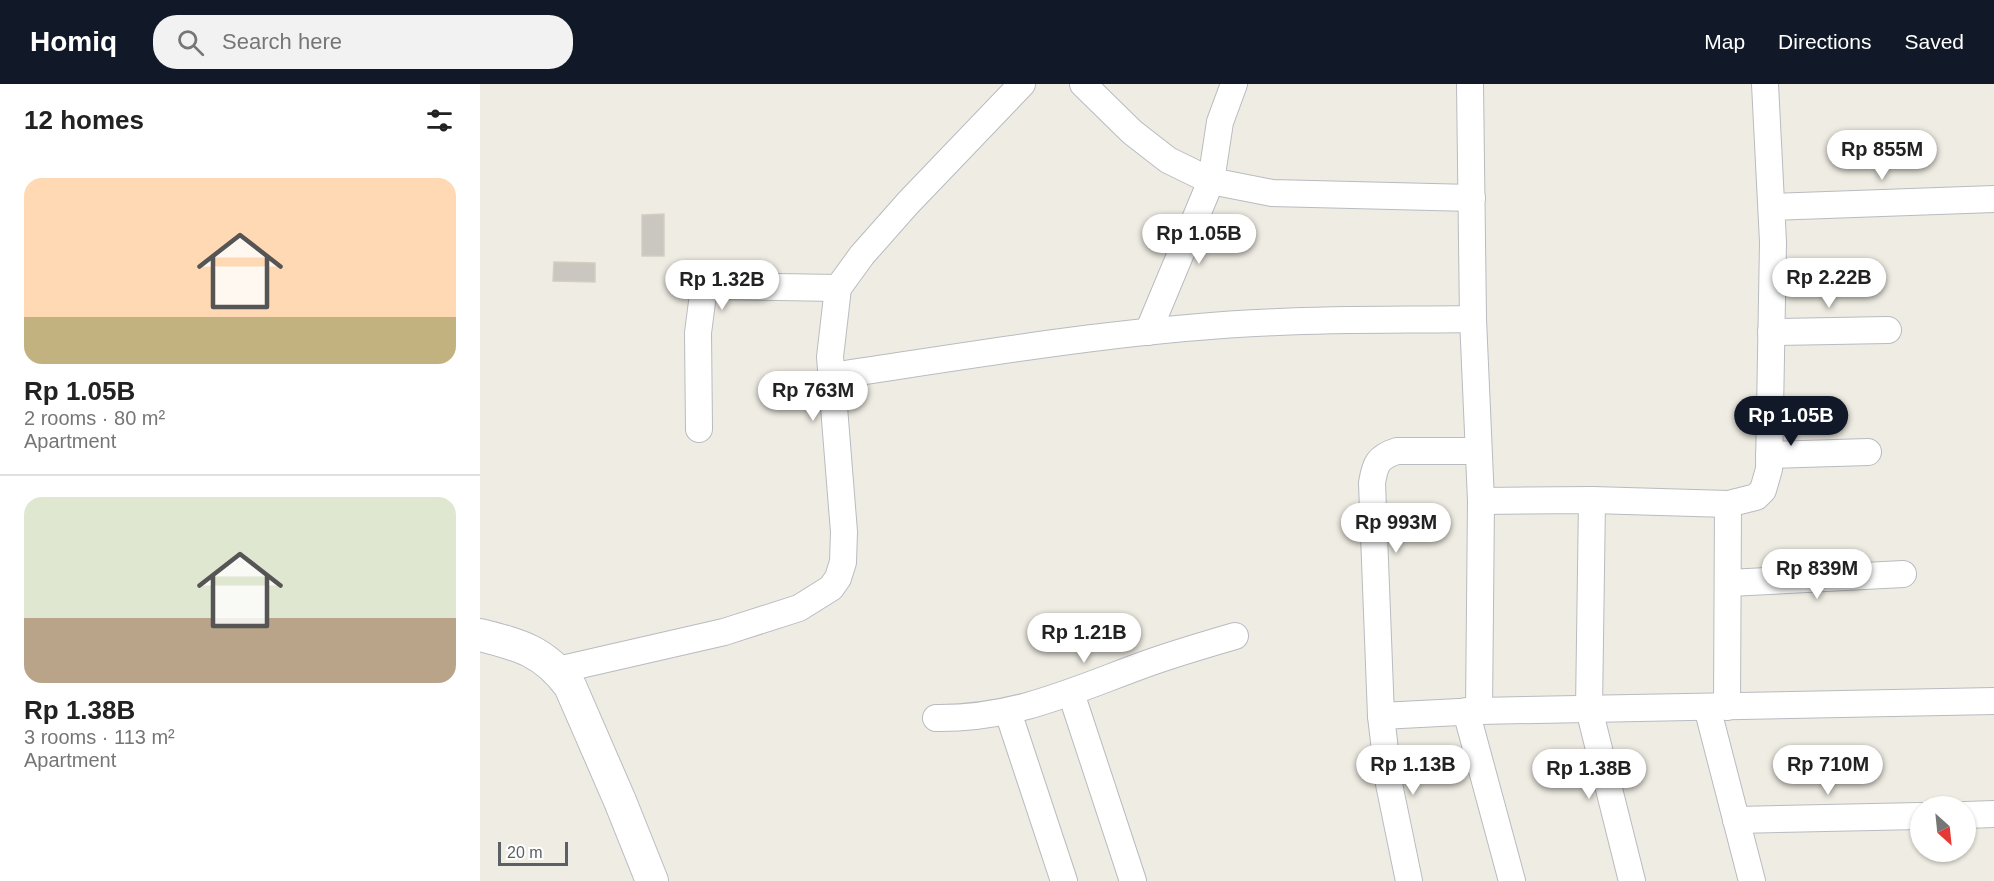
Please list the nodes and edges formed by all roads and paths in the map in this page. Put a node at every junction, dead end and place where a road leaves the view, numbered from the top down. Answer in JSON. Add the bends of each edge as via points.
{"nodes":[{"id":1,"x":1022,"y":84,"type":"edge"},
{"id":2,"x":1083,"y":84,"type":"edge"},
{"id":3,"x":1234,"y":84,"type":"edge"},
{"id":4,"x":1470,"y":84,"type":"edge"},
{"id":5,"x":1765,"y":84,"type":"edge"},
{"id":6,"x":1211,"y":181,"type":"junction"},
{"id":7,"x":1472,"y":198,"type":"junction"},
{"id":8,"x":1994,"y":199,"type":"edge"},
{"id":9,"x":1772,"y":207,"type":"junction"},
{"id":10,"x":838,"y":288,"type":"junction"},
{"id":11,"x":1473,"y":319,"type":"junction"},
{"id":12,"x":1888,"y":330,"type":"dead end"},
{"id":13,"x":1148,"y":332,"type":"junction"},
{"id":14,"x":1771,"y":333,"type":"junction"},
{"id":15,"x":832,"y":376,"type":"junction"},
{"id":16,"x":699,"y":429,"type":"dead end"},
{"id":17,"x":1478,"y":451,"type":"junction"},
{"id":18,"x":1868,"y":452,"type":"dead end"},
{"id":19,"x":1769,"y":455,"type":"junction"},
{"id":20,"x":1592,"y":500,"type":"junction"},
{"id":21,"x":1481,"y":501,"type":"junction"},
{"id":22,"x":1728,"y":504,"type":"junction"},
{"id":23,"x":1903,"y":574,"type":"dead end"},
{"id":24,"x":1729,"y":583,"type":"junction"},
{"id":25,"x":480,"y":635,"type":"edge"},
{"id":26,"x":1235,"y":636,"type":"dead end"},
{"id":27,"x":558,"y":670,"type":"junction"},
{"id":28,"x":1071,"y":693,"type":"junction"},
{"id":29,"x":1994,"y":701,"type":"edge"},
{"id":30,"x":1717,"y":707,"type":"junction"},
{"id":31,"x":1589,"y":709,"type":"junction"},
{"id":32,"x":1472,"y":711,"type":"junction"},
{"id":33,"x":1008,"y":712,"type":"junction"},
{"id":34,"x":1381,"y":716,"type":"junction"},
{"id":35,"x":936,"y":718,"type":"dead end"},
{"id":36,"x":1994,"y":814,"type":"edge"},
{"id":37,"x":1976,"y":815,"type":"edge"},
{"id":38,"x":1910,"y":816,"type":"edge"},
{"id":39,"x":1736,"y":820,"type":"junction"},
{"id":40,"x":652,"y":881,"type":"edge"},
{"id":41,"x":1064,"y":881,"type":"edge"},
{"id":42,"x":1133,"y":881,"type":"edge"},
{"id":43,"x":1409,"y":881,"type":"edge"},
{"id":44,"x":1512,"y":881,"type":"edge"},
{"id":45,"x":1632,"y":881,"type":"edge"},
{"id":46,"x":1752,"y":881,"type":"edge"}],
"edges":[{"from":1,"to":10,"type":"street","via":[[908,203]]},
{"from":2,"to":6,"type":"street","via":[[1132,132],[1168,160]]},
{"from":3,"to":6,"type":"street","via":[[1220,122]]},
{"from":4,"to":7,"type":"street"},
{"from":5,"to":9,"type":"street"},
{"from":6,"to":7,"type":"street","via":[[1272,194]]},
{"from":6,"to":13,"type":"street"},
{"from":7,"to":11,"type":"street"},
{"from":8,"to":9,"type":"street"},
{"from":9,"to":14,"type":"street"},
{"from":10,"to":15,"type":"street","via":[[831,341]]},
{"from":10,"to":16,"type":"street","via":[[718,286],[703,294],[698,333]]},
{"from":11,"to":13,"type":"street","via":[[1277,322]]},
{"from":11,"to":17,"type":"street"},
{"from":12,"to":14,"type":"street"},
{"from":13,"to":15,"type":"street"},
{"from":14,"to":19,"type":"street"},
{"from":15,"to":27,"type":"street","via":[[844,532],[843,562],[831,588],[799,608],[724,632]]},
{"from":17,"to":21,"type":"street"},
{"from":17,"to":34,"type":"street","via":[[1397,451],[1387,454],[1375,467],[1372,483]]},
{"from":18,"to":19,"type":"street"},
{"from":19,"to":22,"type":"street","via":[[1763,490],[1756,497]]},
{"from":20,"to":21,"type":"street"},
{"from":20,"to":22,"type":"street"},
{"from":20,"to":31,"type":"street"},
{"from":21,"to":32,"type":"street"},
{"from":22,"to":24,"type":"street"},
{"from":23,"to":24,"type":"street"},
{"from":24,"to":30,"type":"street"},
{"from":25,"to":27,"type":"street","via":[[522,646]]},
{"from":26,"to":28,"type":"street","via":[[1144,664]]},
{"from":27,"to":40,"type":"street","via":[[578,701]]},
{"from":28,"to":33,"type":"street"},
{"from":28,"to":42,"type":"street"},
{"from":29,"to":30,"type":"street"},
{"from":30,"to":31,"type":"street"},
{"from":30,"to":39,"type":"street"},
{"from":31,"to":32,"type":"street"},
{"from":31,"to":45,"type":"street"},
{"from":32,"to":34,"type":"street"},
{"from":32,"to":44,"type":"street"},
{"from":33,"to":35,"type":"street","via":[[967,719]]},
{"from":33,"to":41,"type":"street"},
{"from":34,"to":43,"type":"street","via":[[1389,784]]},
{"from":36,"to":37,"type":"street"},
{"from":38,"to":39,"type":"street"},
{"from":39,"to":46,"type":"street"}]}
